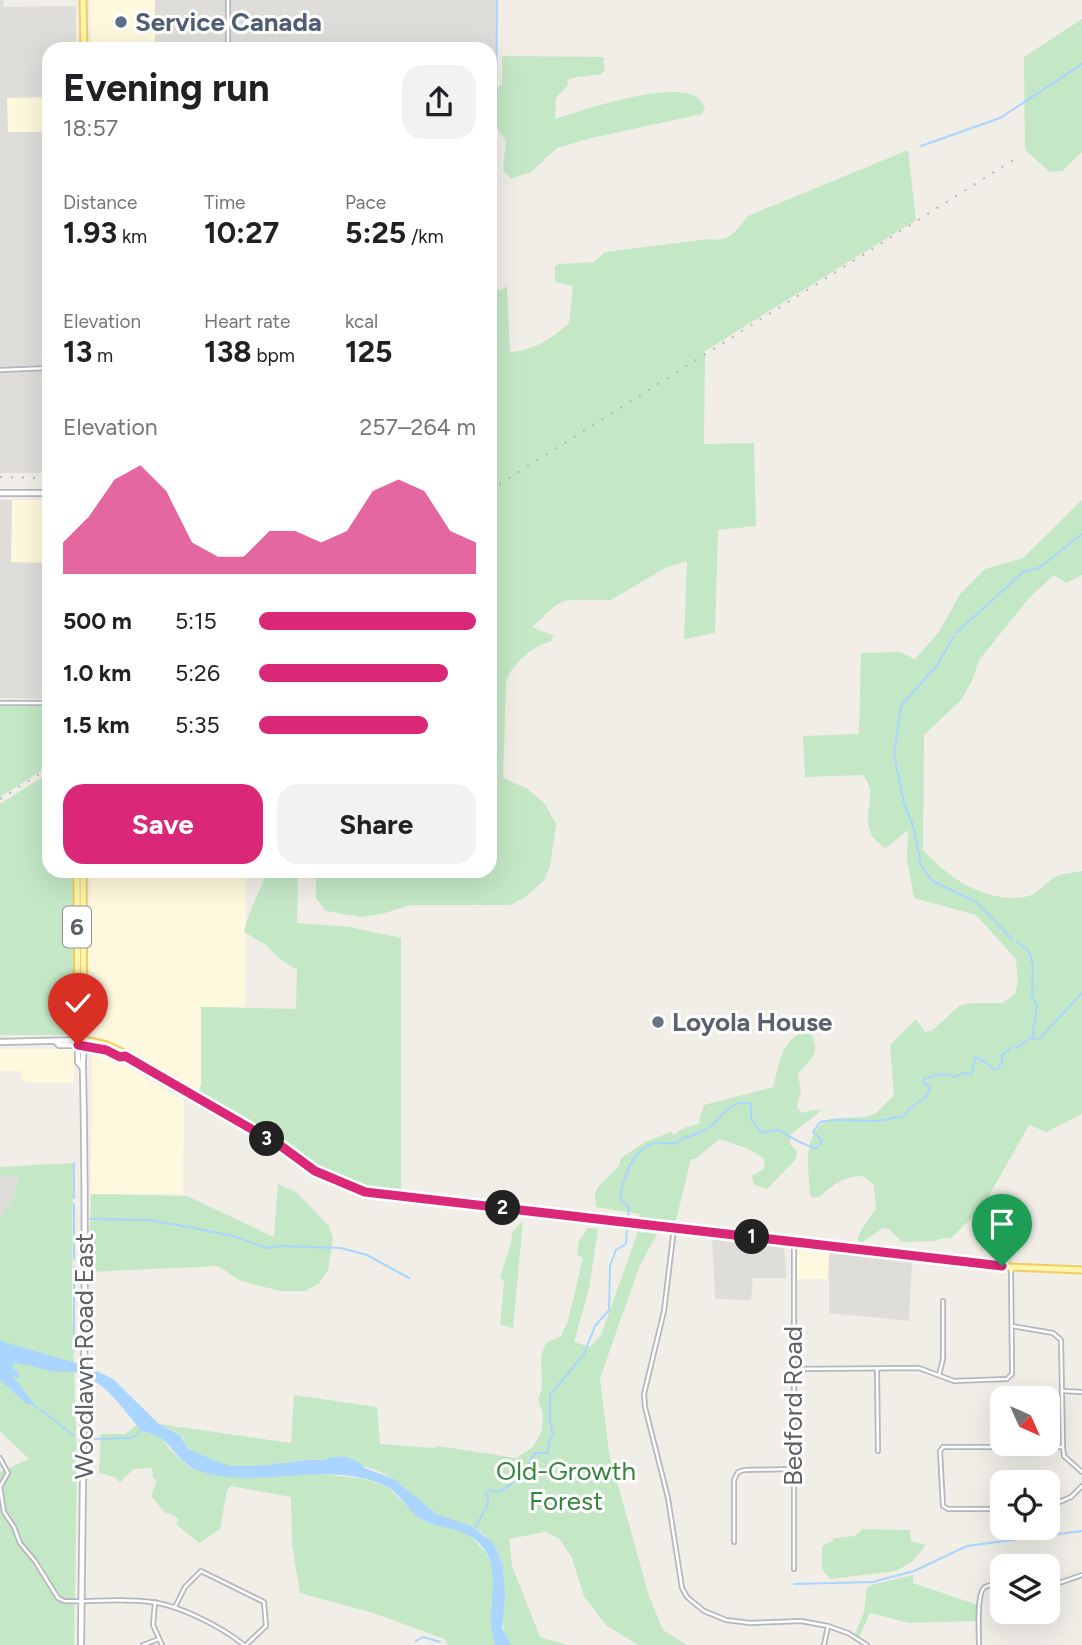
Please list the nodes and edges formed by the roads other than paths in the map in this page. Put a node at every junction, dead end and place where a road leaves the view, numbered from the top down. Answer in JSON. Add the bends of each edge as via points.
{"nodes":[{"id":1,"x":83,"y":0,"type":"edge"},
{"id":2,"x":228,"y":0,"type":"edge"},
{"id":3,"x":84,"y":42,"type":"edge"},
{"id":4,"x":228,"y":42,"type":"edge"},
{"id":5,"x":42,"y":369,"type":"edge"},
{"id":6,"x":0,"y":370,"type":"edge"},
{"id":7,"x":0,"y":493,"type":"edge"},
{"id":8,"x":42,"y":493,"type":"edge"},
{"id":9,"x":0,"y":703,"type":"edge"},
{"id":10,"x":42,"y":704,"type":"edge"},
{"id":11,"x":77,"y":878,"type":"edge"},
{"id":12,"x":83,"y":878,"type":"edge"},
{"id":13,"x":0,"y":1042,"type":"edge"},
{"id":14,"x":81,"y":1043,"type":"junction"},
{"id":15,"x":674,"y":1227,"type":"junction"},
{"id":16,"x":794,"y":1242,"type":"junction"},
{"id":17,"x":1010,"y":1267,"type":"junction"},
{"id":18,"x":1082,"y":1270,"type":"edge"},
{"id":19,"x":943,"y":1301,"type":"dead end"},
{"id":20,"x":1012,"y":1326,"type":"junction"},
{"id":21,"x":792,"y":1369,"type":"junction"},
{"id":22,"x":877,"y":1369,"type":"junction"},
{"id":23,"x":939,"y":1375,"type":"junction"},
{"id":24,"x":1062,"y":1391,"type":"junction"},
{"id":25,"x":1082,"y":1392,"type":"edge"},
{"id":26,"x":1063,"y":1447,"type":"junction"},
{"id":27,"x":878,"y":1451,"type":"dead end"},
{"id":28,"x":0,"y":1458,"type":"edge"},
{"id":29,"x":793,"y":1469,"type":"junction"},
{"id":30,"x":1082,"y":1472,"type":"edge"},
{"id":31,"x":1082,"y":1486,"type":"edge"},
{"id":32,"x":1,"y":1490,"type":"edge"},
{"id":33,"x":1060,"y":1502,"type":"edge"},
{"id":34,"x":990,"y":1509,"type":"edge"},
{"id":35,"x":734,"y":1542,"type":"dead end"},
{"id":36,"x":794,"y":1569,"type":"dead end"},
{"id":37,"x":1082,"y":1575,"type":"edge"},
{"id":38,"x":1060,"y":1582,"type":"edge"},
{"id":39,"x":990,"y":1586,"type":"edge"},
{"id":40,"x":81,"y":1602,"type":"junction"},
{"id":41,"x":155,"y":1602,"type":"junction"},
{"id":42,"x":175,"y":1607,"type":"junction"},
{"id":43,"x":828,"y":1626,"type":"junction"},
{"id":44,"x":159,"y":1639,"type":"junction"},
{"id":45,"x":80,"y":1645,"type":"edge"},
{"id":46,"x":143,"y":1645,"type":"edge"},
{"id":47,"x":162,"y":1645,"type":"edge"},
{"id":48,"x":245,"y":1645,"type":"edge"},
{"id":49,"x":824,"y":1645,"type":"edge"},
{"id":50,"x":867,"y":1645,"type":"edge"},
{"id":51,"x":979,"y":1645,"type":"edge"}],
"edges":[{"from":1,"to":3,"type":"main road"},
{"from":2,"to":4,"type":"street"},
{"from":5,"to":6,"type":"street"},
{"from":7,"to":8,"type":"main road"},
{"from":9,"to":10,"type":"street"},
{"from":11,"to":14,"type":"main road","number":"6"},
{"from":12,"to":14,"type":"main road","number":"6"},
{"from":13,"to":14,"type":"main road"},
{"from":14,"to":15,"type":"main road","via":[[107,1045],[315,1171],[365,1192]]},
{"from":14,"to":40,"type":"main road","name":"Woodlawn Road East","via":[[85,1146]]},
{"from":15,"to":16,"type":"main road"},
{"from":15,"to":43,"type":"street","via":[[664,1311],[644,1394],[668,1498],[682,1588],[694,1605],[726,1620]]},
{"from":16,"to":17,"type":"main road"},
{"from":16,"to":21,"type":"street","name":"Bedford Road"},
{"from":17,"to":18,"type":"main road"},
{"from":17,"to":20,"type":"street"},
{"from":19,"to":23,"type":"street"},
{"from":20,"to":23,"type":"street","via":[[1012,1374],[1007,1379],[954,1381]]},
{"from":20,"to":24,"type":"street","via":[[1060,1337]]},
{"from":21,"to":22,"type":"street"},
{"from":21,"to":29,"type":"street","name":"Bedford Road"},
{"from":22,"to":23,"type":"street","via":[[919,1368]]},
{"from":22,"to":27,"type":"street"},
{"from":24,"to":25,"type":"street"},
{"from":24,"to":26,"type":"street"},
{"from":26,"to":30,"type":"street","via":[[1064,1456]]},
{"from":26,"to":34,"type":"street","via":[[943,1447],[943,1506]]},
{"from":28,"to":32,"type":"street","via":[[8,1473]]},
{"from":29,"to":35,"type":"street","via":[[736,1474]]},
{"from":29,"to":36,"type":"street","name":"Bedford Road"},
{"from":31,"to":33,"type":"street"},
{"from":32,"to":40,"type":"street","via":[[4,1512],[18,1540],[58,1598]]},
{"from":37,"to":38,"type":"street"},
{"from":39,"to":51,"type":"street","via":[[979,1598]]},
{"from":40,"to":41,"type":"street"},
{"from":40,"to":45,"type":"main road","name":"Woodlawn Road East"},
{"from":41,"to":42,"type":"street"},
{"from":41,"to":44,"type":"street","via":[[153,1625]]},
{"from":42,"to":48,"type":"street"},
{"from":42,"to":48,"type":"street","via":[[185,1587],[201,1571],[264,1602],[266,1626]]},
{"from":43,"to":49,"type":"street"},
{"from":43,"to":50,"type":"street"},
{"from":44,"to":46,"type":"street"},
{"from":44,"to":47,"type":"street"}]}
